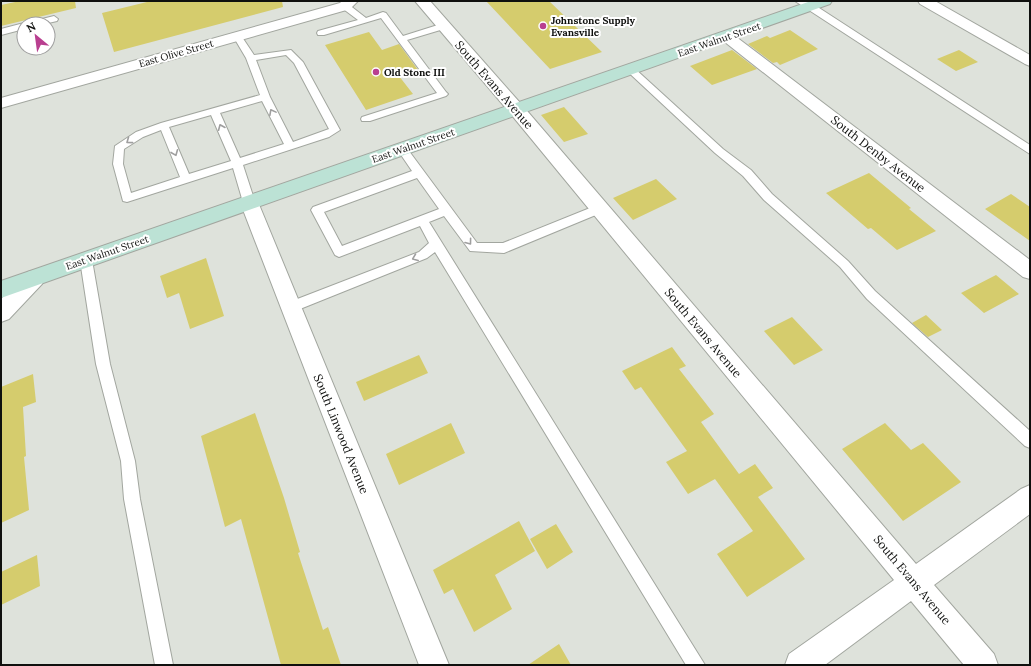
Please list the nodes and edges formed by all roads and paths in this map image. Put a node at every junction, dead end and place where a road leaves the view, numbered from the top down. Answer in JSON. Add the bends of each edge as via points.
{"nodes":[{"id":1,"x":422,"y":1,"type":"edge"},
{"id":2,"x":825,"y":1,"type":"edge"},
{"id":3,"x":925,"y":1,"type":"edge"},
{"id":4,"x":348,"y":3,"type":"edge"},
{"id":5,"x":805,"y":4,"type":"edge"},
{"id":6,"x":365,"y":20,"type":"junction"},
{"id":7,"x":444,"y":26,"type":"junction"},
{"id":8,"x":16,"y":28,"type":"edge"},
{"id":9,"x":1,"y":32,"type":"edge"},
{"id":10,"x":322,"y":33,"type":"dead end"},
{"id":11,"x":237,"y":36,"type":"junction"},
{"id":12,"x":726,"y":36,"type":"junction"},
{"id":13,"x":401,"y":39,"type":"junction"},
{"id":14,"x":251,"y":58,"type":"junction"},
{"id":15,"x":1030,"y":61,"type":"edge"},
{"id":16,"x":630,"y":69,"type":"junction"},
{"id":17,"x":265,"y":97,"type":"junction"},
{"id":18,"x":1,"y":103,"type":"edge"},
{"id":19,"x":516,"y":109,"type":"junction"},
{"id":20,"x":214,"y":111,"type":"junction"},
{"id":21,"x":366,"y":119,"type":"dead end"},
{"id":22,"x":164,"y":126,"type":"junction"},
{"id":23,"x":290,"y":146,"type":"junction"},
{"id":24,"x":402,"y":149,"type":"junction"},
{"id":25,"x":1030,"y":150,"type":"edge"},
{"id":26,"x":237,"y":163,"type":"junction"},
{"id":27,"x":418,"y":173,"type":"junction"},
{"id":28,"x":186,"y":179,"type":"junction"},
{"id":29,"x":249,"y":202,"type":"junction"},
{"id":30,"x":599,"y":209,"type":"junction"},
{"id":31,"x":446,"y":211,"type":"junction"},
{"id":32,"x":422,"y":220,"type":"junction"},
{"id":33,"x":436,"y":244,"type":"junction"},
{"id":34,"x":86,"y":260,"type":"junction"},
{"id":35,"x":1030,"y":271,"type":"edge"},
{"id":36,"x":35,"y":278,"type":"junction"},
{"id":37,"x":1,"y":290,"type":"edge"},
{"id":38,"x":291,"y":307,"type":"junction"},
{"id":39,"x":1,"y":313,"type":"edge"},
{"id":40,"x":1030,"y":441,"type":"edge"},
{"id":41,"x":1030,"y":498,"type":"edge"},
{"id":42,"x":914,"y":583,"type":"junction"},
{"id":43,"x":164,"y":665,"type":"edge"},
{"id":44,"x":434,"y":665,"type":"edge"},
{"id":45,"x":696,"y":665,"type":"edge"},
{"id":46,"x":800,"y":665,"type":"edge"},
{"id":47,"x":983,"y":665,"type":"edge"}],
"edges":[{"from":1,"to":7,"type":"street","name":"South Evans Avenue"},
{"from":2,"to":5,"type":"main road","name":"East Walnut Street"},
{"from":3,"to":15,"type":"street"},
{"from":4,"to":6,"type":"lane"},
{"from":4,"to":11,"type":"street","name":"East Olive Street"},
{"from":5,"to":12,"type":"main road","name":"East Walnut Street"},
{"from":5,"to":25,"type":"lane"},
{"from":6,"to":10,"type":"lane"},
{"from":6,"to":13,"type":"lane","via":[[383,16]]},
{"from":7,"to":13,"type":"lane"},
{"from":7,"to":19,"type":"street","name":"South Evans Avenue"},
{"from":8,"to":9,"type":"lane"},
{"from":11,"to":14,"type":"lane"},
{"from":11,"to":18,"type":"street","name":"East Olive Street"},
{"from":12,"to":16,"type":"main road","name":"East Walnut Street"},
{"from":12,"to":35,"type":"street","name":"South Denby Avenue"},
{"from":13,"to":21,"type":"lane","via":[[443,94]]},
{"from":14,"to":17,"type":"lane"},
{"from":14,"to":23,"type":"lane","via":[[288,52],[298,62],[335,130]]},
{"from":16,"to":19,"type":"main road","name":"East Walnut Street"},
{"from":16,"to":40,"type":"lane","via":[[719,151],[747,173],[768,197],[844,264],[872,295]]},
{"from":17,"to":20,"type":"lane"},
{"from":23,"to":17,"type":"lane","one_way":true},
{"from":19,"to":24,"type":"main road","name":"East Walnut Street"},
{"from":19,"to":30,"type":"street","name":"South Evans Avenue"},
{"from":20,"to":22,"type":"lane"},
{"from":26,"to":20,"type":"lane","one_way":true},
{"from":22,"to":28,"type":"lane","one_way":true},
{"from":22,"to":28,"type":"lane","one_way":true,"via":[[130,139],[119,148],[118,164],[127,198]]},
{"from":23,"to":26,"type":"lane"},
{"from":24,"to":27,"type":"lane"},
{"from":24,"to":29,"type":"main road","name":"East Walnut Street"},
{"from":26,"to":28,"type":"lane"},
{"from":26,"to":29,"type":"lane"},
{"from":27,"to":31,"type":"lane"},
{"from":27,"to":32,"type":"lane","via":[[317,210],[339,252]]},
{"from":29,"to":34,"type":"main road","name":"East Walnut Street"},
{"from":29,"to":38,"type":"street","name":"South Linwood Avenue"},
{"from":31,"to":30,"type":"lane","one_way":true,"via":[[474,248],[504,248]]},
{"from":30,"to":42,"type":"street","name":"South Evans Avenue"},
{"from":31,"to":32,"type":"lane"},
{"from":32,"to":33,"type":"lane"},
{"from":33,"to":38,"type":"lane","one_way":true,"via":[[423,255]]},
{"from":33,"to":45,"type":"lane"},
{"from":34,"to":36,"type":"main road","name":"East Walnut Street"},
{"from":34,"to":43,"type":"lane","via":[[103,364],[128,461],[132,500]]},
{"from":36,"to":37,"type":"main road","name":"East Walnut Street"},
{"from":36,"to":39,"type":"street"},
{"from":38,"to":44,"type":"street","name":"South Linwood Avenue"},
{"from":41,"to":42,"type":"street"},
{"from":42,"to":46,"type":"street"},
{"from":42,"to":47,"type":"street","name":"South Evans Avenue"}]}
